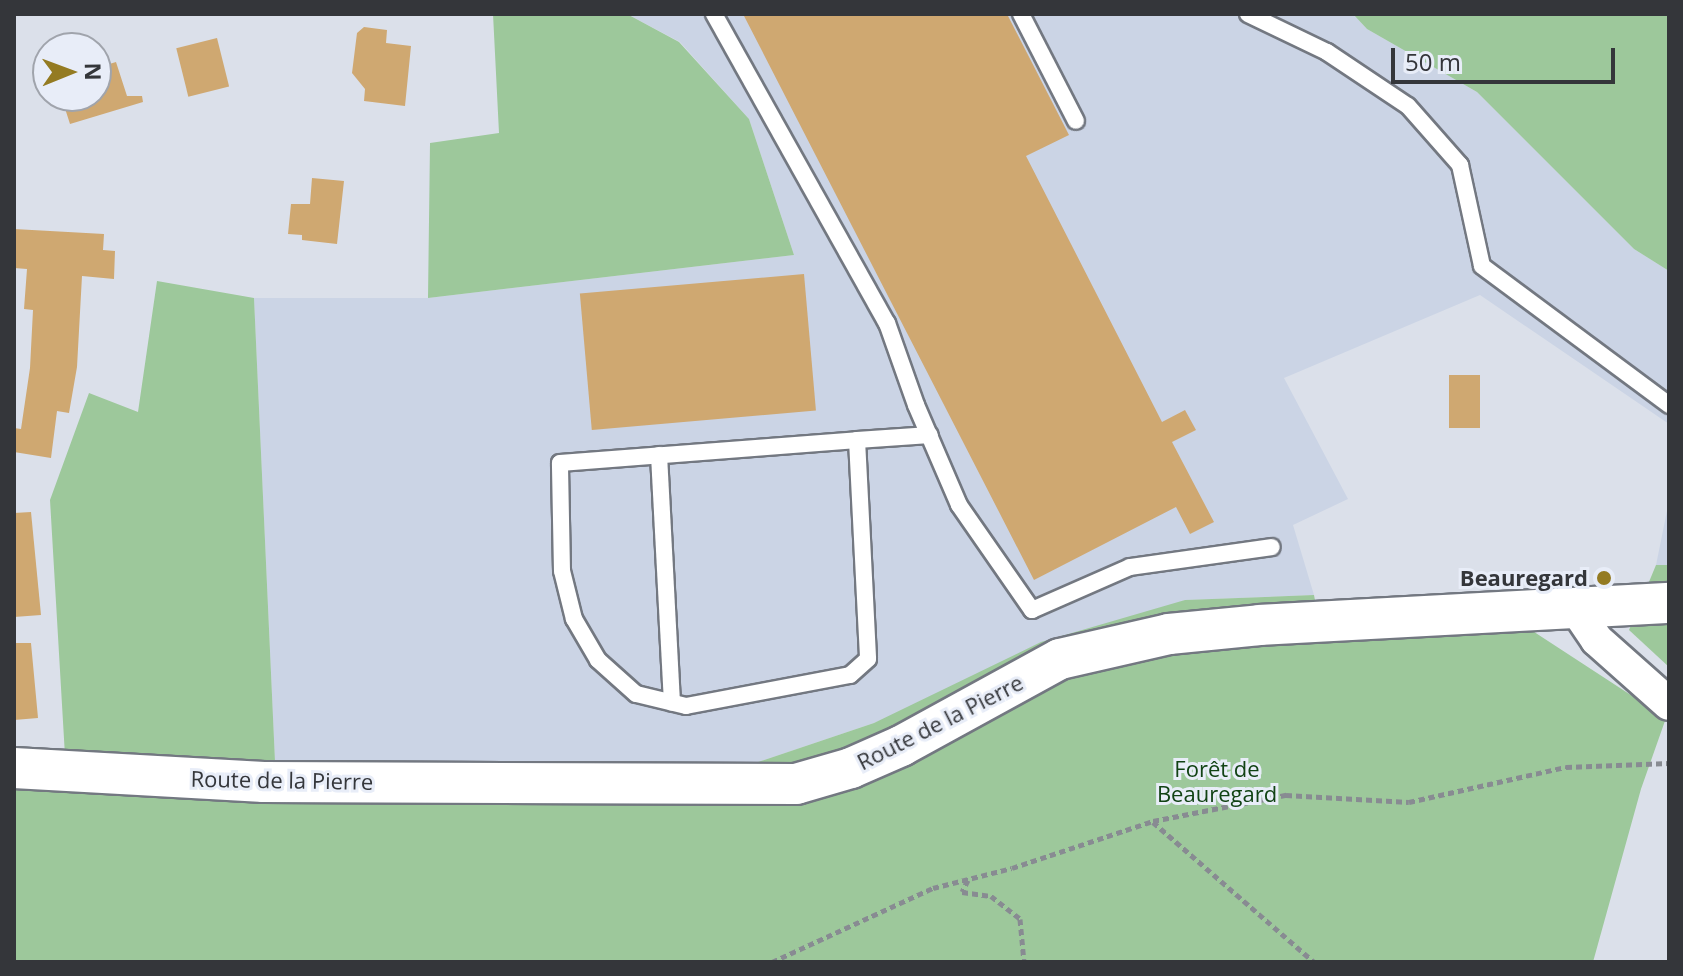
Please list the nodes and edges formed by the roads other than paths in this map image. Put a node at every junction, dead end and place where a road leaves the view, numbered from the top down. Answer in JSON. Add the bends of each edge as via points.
{"nodes":[{"id":1,"x":714,"y":14,"type":"edge"},
{"id":2,"x":1021,"y":14,"type":"edge"},
{"id":3,"x":1248,"y":14,"type":"edge"},
{"id":4,"x":1076,"y":121,"type":"dead end"},
{"id":5,"x":1669,"y":405,"type":"edge"},
{"id":6,"x":930,"y":435,"type":"junction"},
{"id":7,"x":857,"y":440,"type":"junction"},
{"id":8,"x":659,"y":455,"type":"junction"},
{"id":9,"x":1272,"y":547,"type":"dead end"},
{"id":10,"x":1669,"y":603,"type":"edge"},
{"id":11,"x":1576,"y":609,"type":"junction"},
{"id":12,"x":672,"y":703,"type":"junction"},
{"id":13,"x":1669,"y":704,"type":"edge"},
{"id":14,"x":14,"y":768,"type":"edge"}],
"edges":[{"from":1,"to":6,"type":"lane","via":[[887,323]]},
{"from":2,"to":4,"type":"lane"},
{"from":3,"to":5,"type":"lane","via":[[1327,52],[1408,106],[1460,165],[1482,266]]},
{"from":6,"to":7,"type":"lane"},
{"from":6,"to":9,"type":"lane","via":[[959,505],[1032,610],[1130,567]]},
{"from":7,"to":8,"type":"lane"},
{"from":7,"to":12,"type":"lane","via":[[868,659],[850,675],[686,706]]},
{"from":8,"to":12,"type":"lane"},
{"from":8,"to":12,"type":"lane","via":[[560,463],[562,571],[574,619],[598,660],[636,694]]},
{"from":10,"to":11,"type":"street","name":"Route de la Pierre"},
{"from":11,"to":13,"type":"street","via":[[1597,640]]},
{"from":11,"to":14,"type":"street","name":"Route de la Pierre","via":[[1169,634],[1060,659],[901,746],[796,784],[264,782]]}]}
